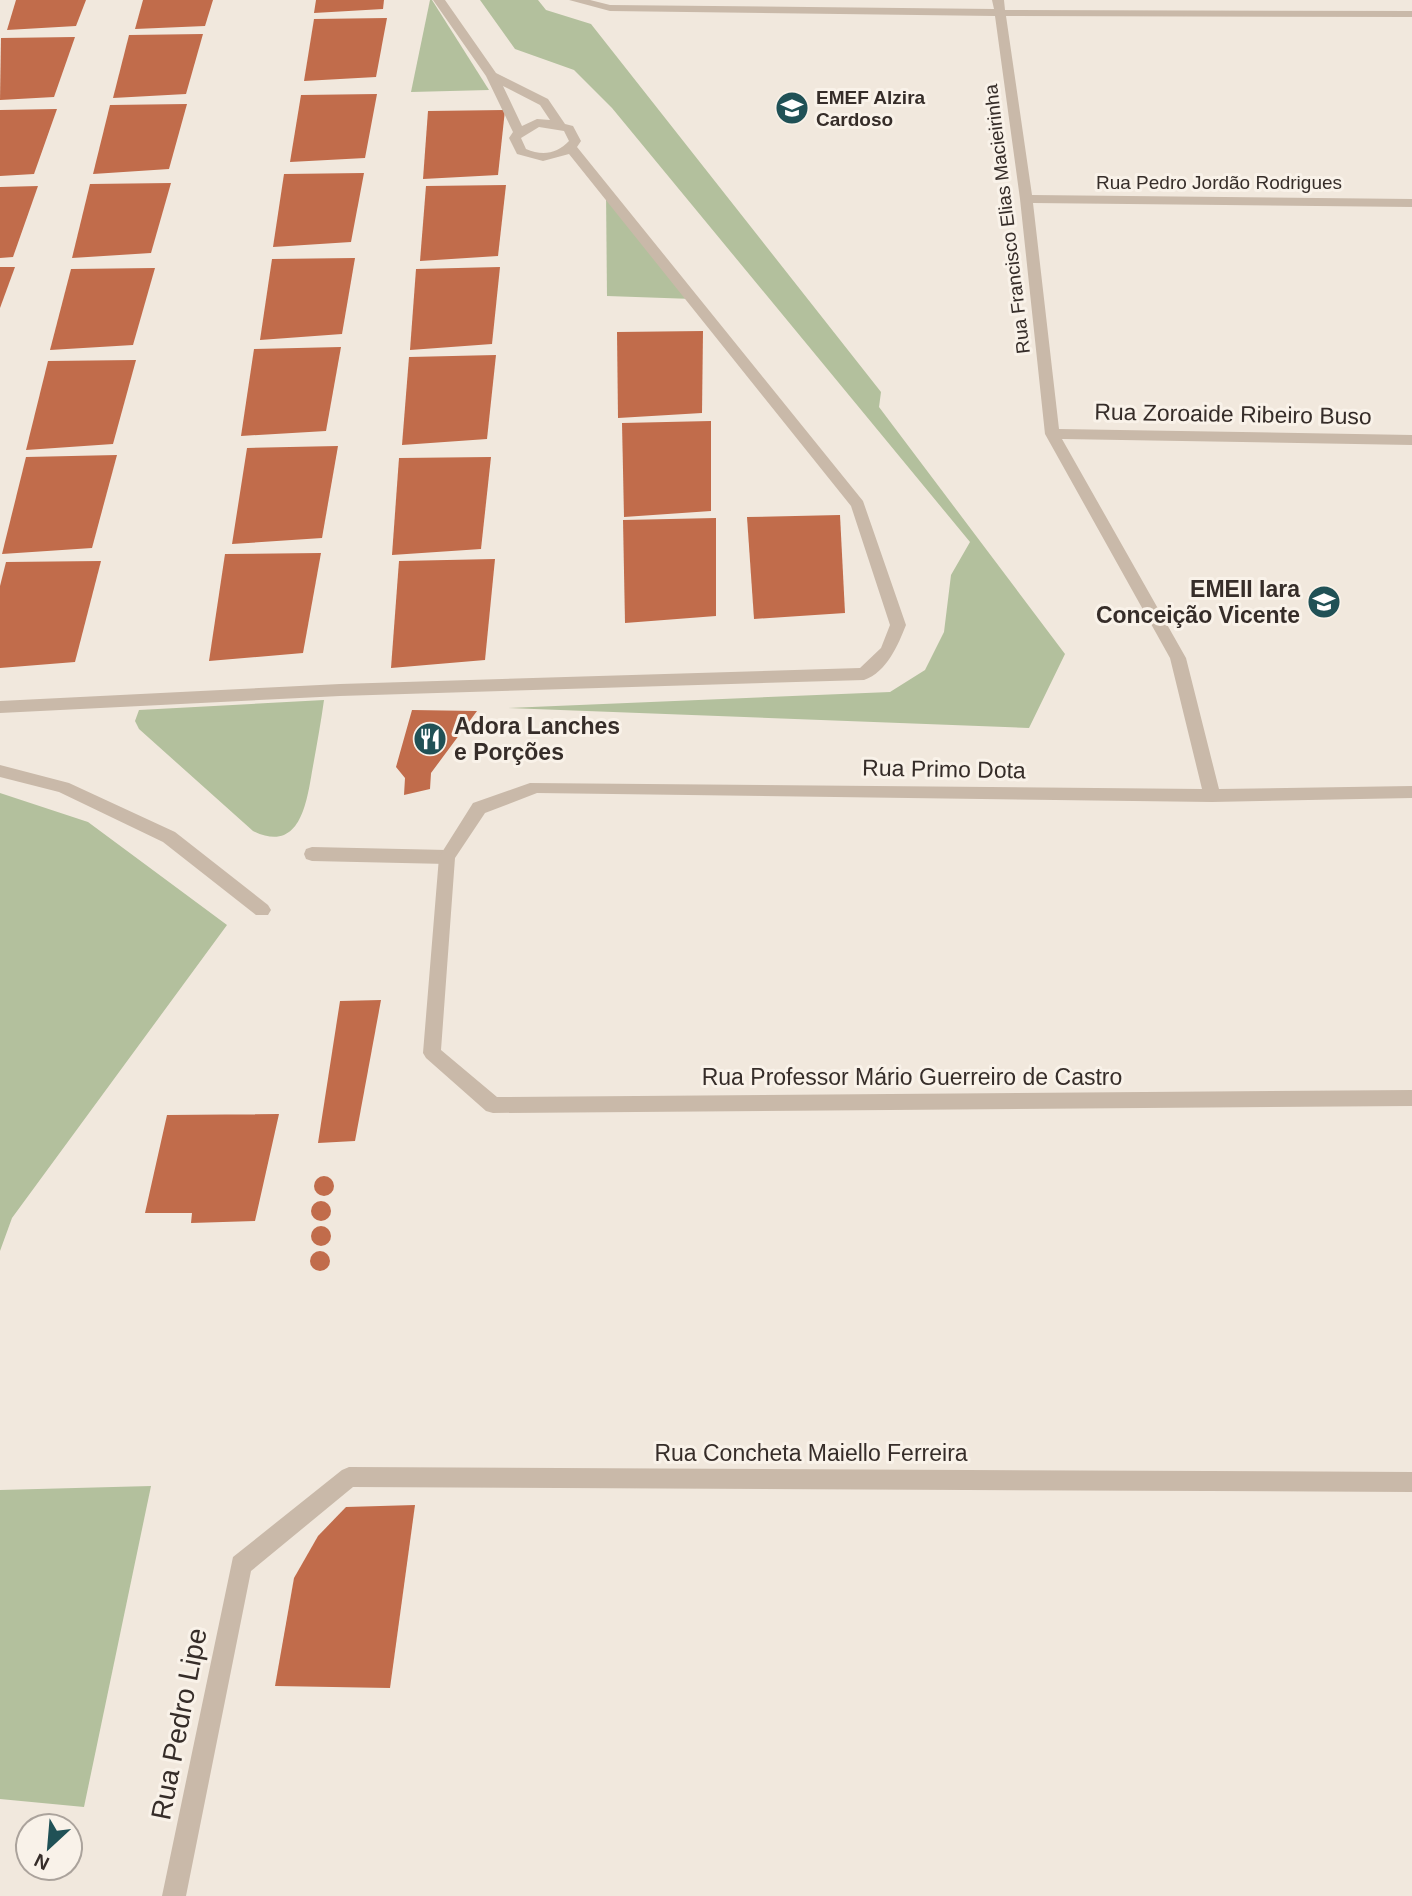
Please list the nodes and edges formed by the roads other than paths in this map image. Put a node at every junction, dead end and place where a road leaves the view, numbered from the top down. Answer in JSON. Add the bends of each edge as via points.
{"nodes":[{"id":1,"x":439,"y":0,"type":"edge"},
{"id":2,"x":575,"y":0,"type":"edge"},
{"id":3,"x":1000,"y":6,"type":"edge"},
{"id":4,"x":1412,"y":14,"type":"edge"},
{"id":5,"x":492,"y":76,"type":"junction"},
{"id":6,"x":560,"y":125,"type":"junction"},
{"id":7,"x":519,"y":131,"type":"junction"},
{"id":8,"x":571,"y":148,"type":"junction"},
{"id":9,"x":1026,"y":200,"type":"junction"},
{"id":10,"x":1412,"y":203,"type":"edge"},
{"id":11,"x":1052,"y":434,"type":"junction"},
{"id":12,"x":1412,"y":440,"type":"edge"},
{"id":13,"x":0,"y":707,"type":"edge"},
{"id":14,"x":0,"y":771,"type":"edge"},
{"id":15,"x":1412,"y":792,"type":"edge"},
{"id":16,"x":1212,"y":796,"type":"junction"},
{"id":17,"x":312,"y":854,"type":"dead end"},
{"id":18,"x":447,"y":857,"type":"junction"},
{"id":19,"x":262,"y":910,"type":"dead end"},
{"id":20,"x":1412,"y":1098,"type":"edge"},
{"id":21,"x":1412,"y":1482,"type":"edge"},
{"id":22,"x":241,"y":1565,"type":"joint"},
{"id":23,"x":174,"y":1896,"type":"edge"}],
"edges":[{"from":1,"to":5,"type":"street"},
{"from":2,"to":3,"type":"street","via":[[611,8]]},
{"from":3,"to":4,"type":"street"},
{"from":3,"to":9,"type":"street","name":"Rua Francisco Elias Macieirinha"},
{"from":5,"to":6,"type":"street","via":[[544,102]]},
{"from":5,"to":7,"type":"street"},
{"from":6,"to":7,"type":"street","via":[[537,123]]},
{"from":6,"to":8,"type":"street","via":[[574,134]]},
{"from":7,"to":8,"type":"street","via":[[516,145],[529,155],[553,156]]},
{"from":8,"to":13,"type":"street","via":[[858,505],[898,625],[888,651],[864,674],[366,689]]},
{"from":9,"to":10,"type":"street","name":"Rua Pedro Jordão Rodrigues"},
{"from":9,"to":11,"type":"street","name":"Rua Francisco Elias Macieirinha"},
{"from":11,"to":12,"type":"street","name":"Rua Zoroaide Ribeiro Buso"},
{"from":11,"to":16,"type":"street","via":[[1178,658]]},
{"from":14,"to":19,"type":"street","via":[[63,788],[169,837]]},
{"from":15,"to":16,"type":"street","name":"Rua Primo Dota"},
{"from":16,"to":18,"type":"street","name":"Rua Primo Dota","via":[[536,787],[479,808]]},
{"from":17,"to":18,"type":"street"},
{"from":18,"to":20,"type":"street","name":"Rua Professor Mário Guerreiro de Castro","via":[[432,1053],[493,1105]]},
{"from":21,"to":22,"type":"street","name":"Rua Concheta Maiello Ferreira","via":[[349,1477]]},
{"from":22,"to":23,"type":"street","name":"Rua Pedro Lipe"}]}
